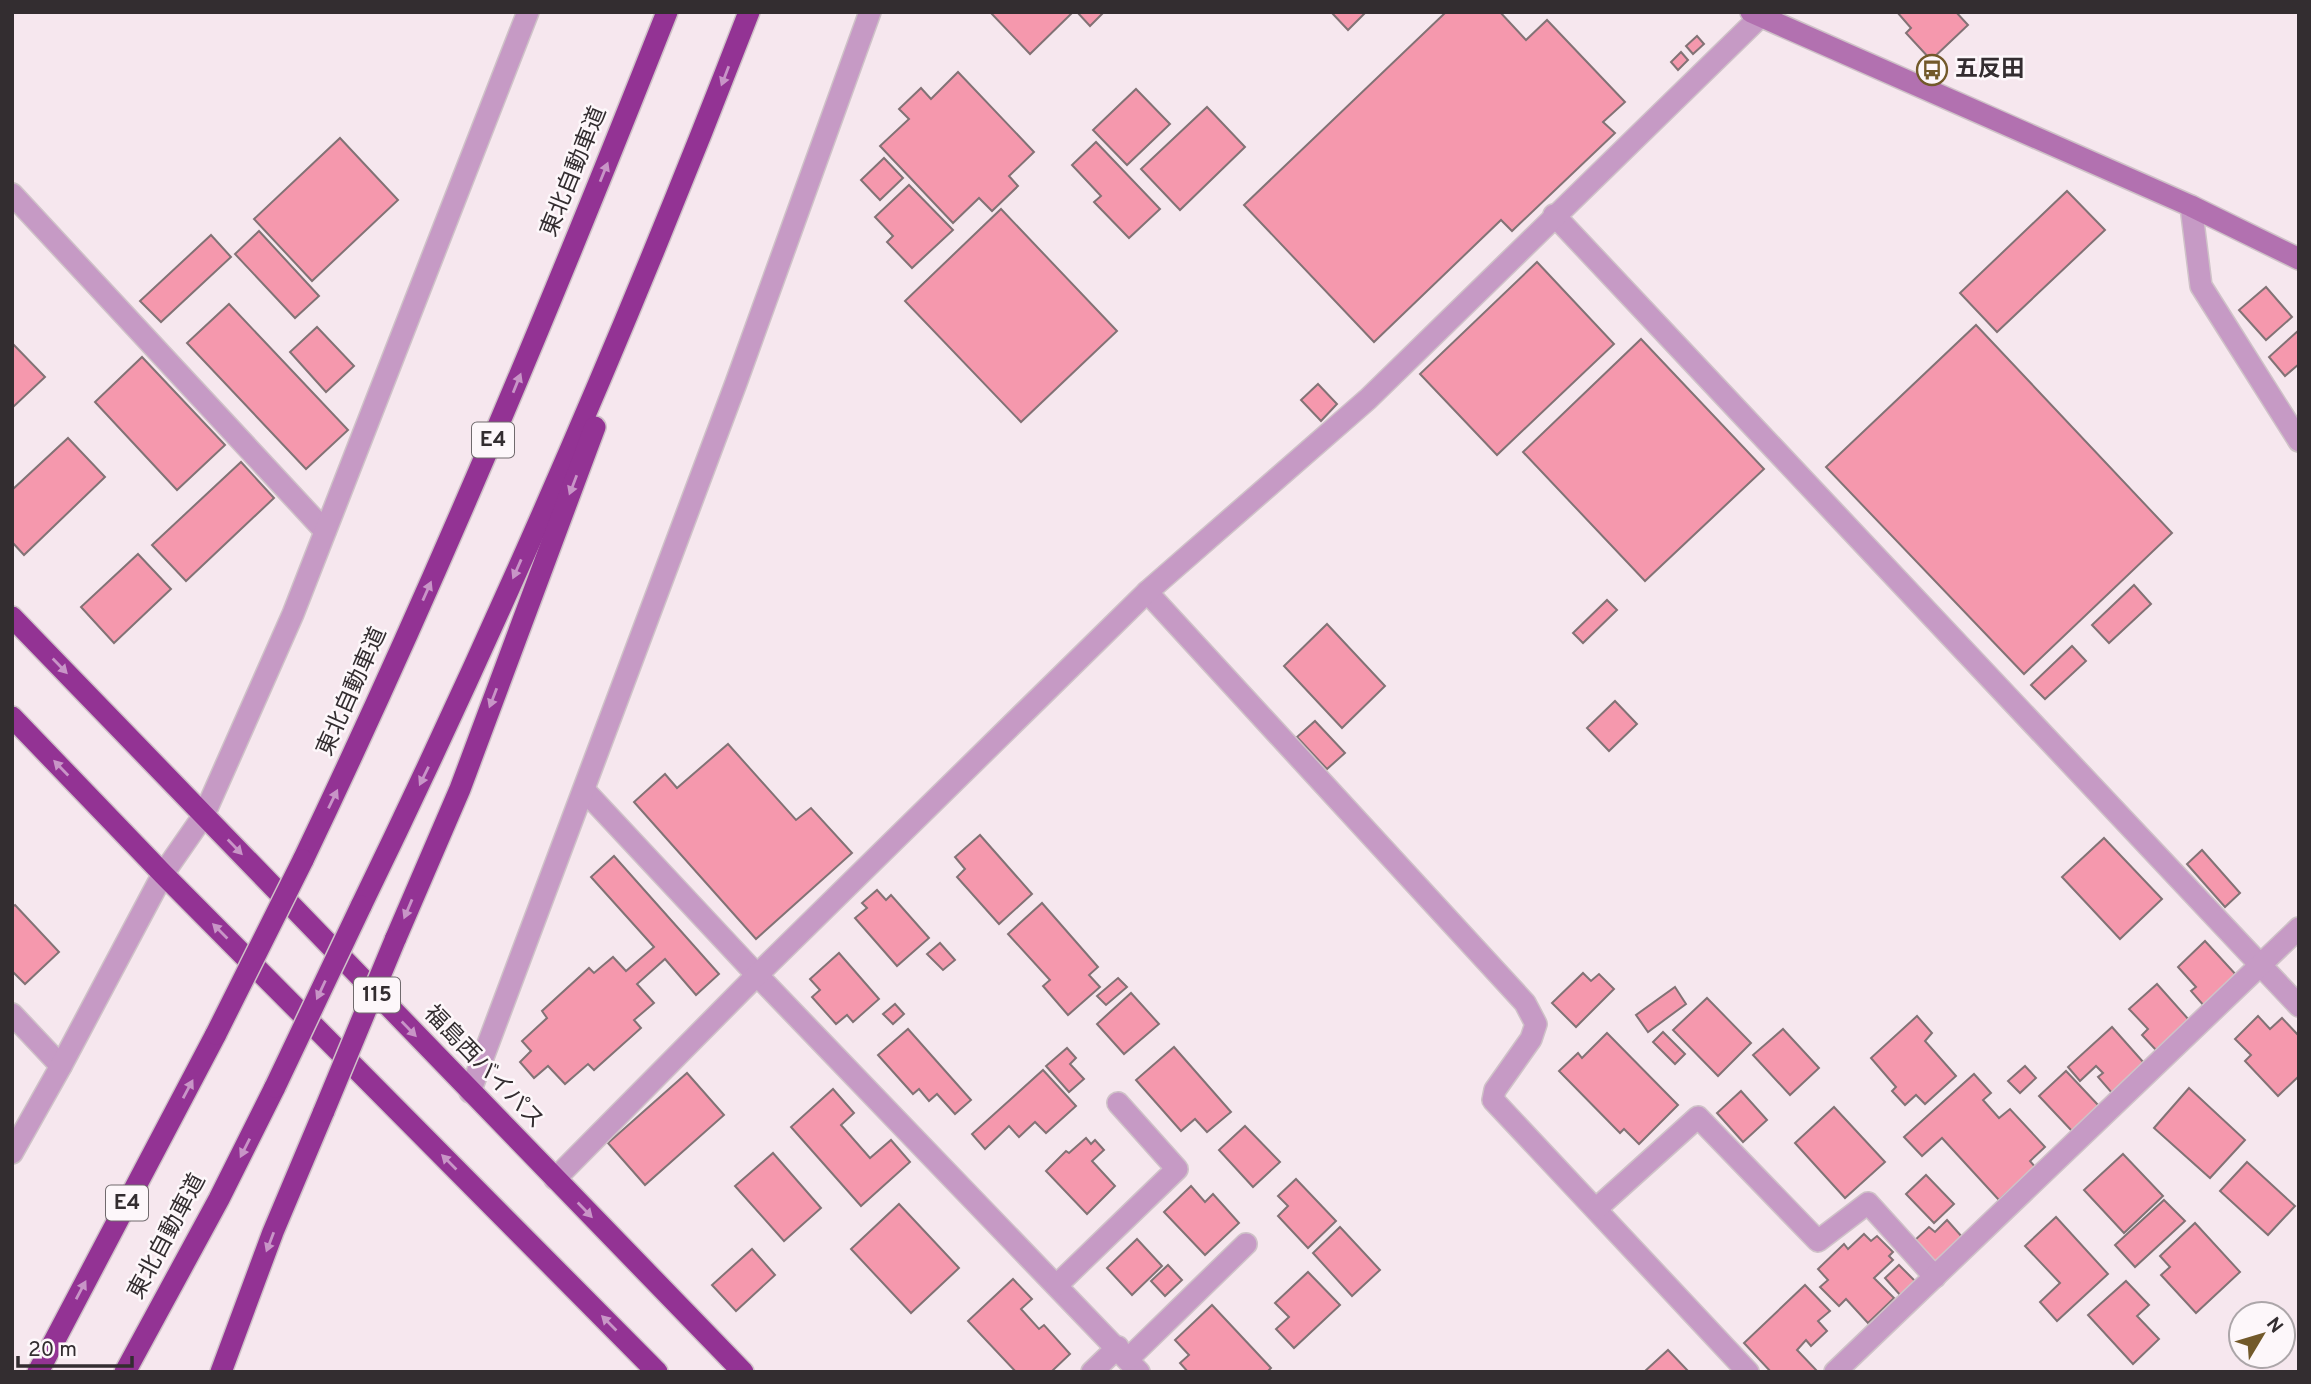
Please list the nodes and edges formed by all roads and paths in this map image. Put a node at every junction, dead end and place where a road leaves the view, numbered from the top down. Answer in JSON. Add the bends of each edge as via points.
{"nodes":[{"id":1,"x":528,"y":12,"type":"edge"},
{"id":2,"x":667,"y":12,"type":"edge"},
{"id":3,"x":749,"y":12,"type":"edge"},
{"id":4,"x":870,"y":12,"type":"edge"},
{"id":5,"x":1759,"y":14,"type":"edge"},
{"id":6,"x":680,"y":191,"type":"junction"},
{"id":7,"x":12,"y":194,"type":"edge"},
{"id":8,"x":2191,"y":206,"type":"junction"},
{"id":9,"x":1554,"y":215,"type":"junction"},
{"id":10,"x":2299,"y":259,"type":"edge"},
{"id":11,"x":2299,"y":441,"type":"edge"},
{"id":12,"x":325,"y":531,"type":"junction"},
{"id":13,"x":1147,"y":592,"type":"junction"},
{"id":14,"x":12,"y":617,"type":"edge"},
{"id":15,"x":12,"y":717,"type":"edge"},
{"id":16,"x":584,"y":790,"type":"junction"},
{"id":17,"x":204,"y":815,"type":"junction"},
{"id":18,"x":163,"y":874,"type":"junction"},
{"id":19,"x":2299,"y":928,"type":"edge"},
{"id":20,"x":2260,"y":964,"type":"junction"},
{"id":21,"x":757,"y":975,"type":"junction"},
{"id":22,"x":2299,"y":1006,"type":"edge"},
{"id":23,"x":12,"y":1014,"type":"edge"},
{"id":24,"x":61,"y":1066,"type":"junction"},
{"id":25,"x":470,"y":1092,"type":"junction"},
{"id":26,"x":1118,"y":1103,"type":"dead end"},
{"id":27,"x":12,"y":1153,"type":"edge"},
{"id":28,"x":555,"y":1179,"type":"junction"},
{"id":29,"x":1596,"y":1209,"type":"junction"},
{"id":30,"x":1246,"y":1244,"type":"dead end"},
{"id":31,"x":1935,"y":1277,"type":"junction"},
{"id":32,"x":1057,"y":1284,"type":"junction"},
{"id":33,"x":1128,"y":1359,"type":"edge"},
{"id":34,"x":38,"y":1372,"type":"edge"},
{"id":35,"x":125,"y":1372,"type":"edge"},
{"id":36,"x":220,"y":1372,"type":"edge"},
{"id":37,"x":657,"y":1372,"type":"edge"},
{"id":38,"x":743,"y":1372,"type":"edge"},
{"id":39,"x":1092,"y":1372,"type":"edge"},
{"id":40,"x":1748,"y":1372,"type":"edge"},
{"id":41,"x":1835,"y":1372,"type":"edge"}],
"edges":[{"from":1,"to":12,"type":"street"},
{"from":34,"to":2,"type":"highway","name":"東北自動車道","number":"E4","one_way":true,"bridge":true,"via":[[216,1034],[368,725],[500,424]]},
{"from":3,"to":6,"type":"highway","name":"東北自動車道","one_way":true},
{"from":4,"to":16,"type":"street"},
{"from":5,"to":8,"type":"street"},
{"from":5,"to":9,"type":"street"},
{"from":6,"to":35,"type":"highway","name":"東北自動車道","one_way":true,"bridge":true,"via":[[432,761],[219,1199]]},
{"from":6,"to":36,"type":"highway","one_way":true,"bridge":true,"via":[[460,789],[273,1232]]},
{"from":7,"to":12,"type":"street"},
{"from":8,"to":10,"type":"street"},
{"from":8,"to":11,"type":"street","via":[[2202,286]]},
{"from":9,"to":13,"type":"street","via":[[1368,399]]},
{"from":9,"to":20,"type":"street"},
{"from":12,"to":17,"type":"street"},
{"from":13,"to":21,"type":"street"},
{"from":13,"to":29,"type":"street","via":[[1525,1003],[1536,1024],[1493,1100]]},
{"from":14,"to":17,"type":"highway","name":"福島西バイパス","number":"115","one_way":true},
{"from":18,"to":15,"type":"highway","one_way":true},
{"from":16,"to":21,"type":"street"},
{"from":16,"to":25,"type":"street"},
{"from":17,"to":18,"type":"street"},
{"from":17,"to":25,"type":"highway","name":"福島西バイパス","number":"115","one_way":true},
{"from":18,"to":24,"type":"street"},
{"from":37,"to":18,"type":"highway","one_way":true},
{"from":19,"to":20,"type":"street"},
{"from":20,"to":22,"type":"street"},
{"from":20,"to":31,"type":"street"},
{"from":21,"to":28,"type":"street"},
{"from":21,"to":32,"type":"street"},
{"from":23,"to":24,"type":"street"},
{"from":24,"to":27,"type":"street"},
{"from":25,"to":28,"type":"highway","name":"福島西バイパス","number":"115"},
{"from":26,"to":32,"type":"street","via":[[1177,1169]]},
{"from":28,"to":38,"type":"highway","name":"福島西バイパス","number":"115","one_way":true},
{"from":29,"to":31,"type":"street","via":[[1698,1117],[1818,1241],[1868,1203]]},
{"from":29,"to":40,"type":"street"},
{"from":30,"to":33,"type":"street"},
{"from":31,"to":41,"type":"street"},
{"from":32,"to":33,"type":"street"},
{"from":33,"to":39,"type":"street"}]}
